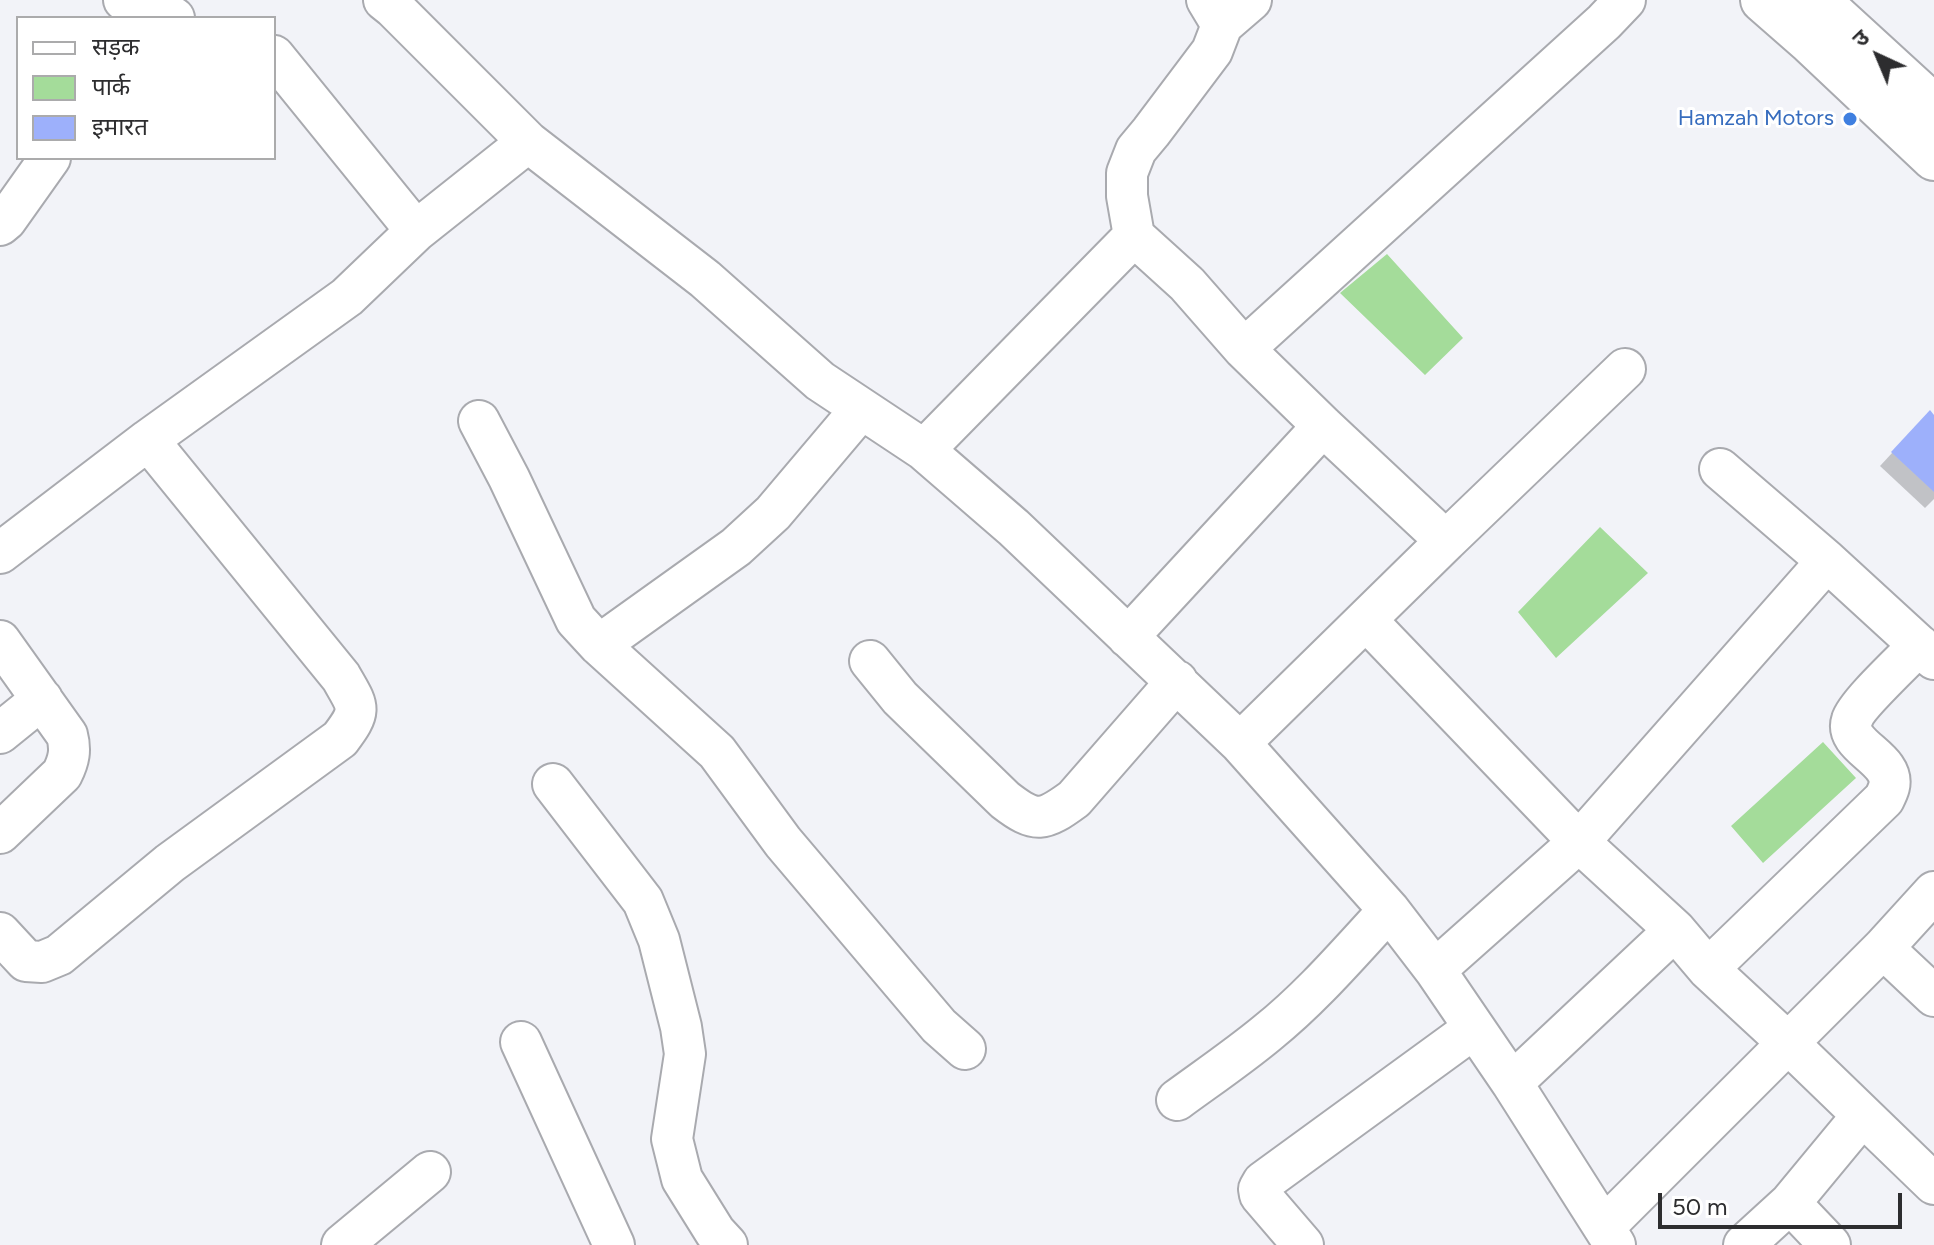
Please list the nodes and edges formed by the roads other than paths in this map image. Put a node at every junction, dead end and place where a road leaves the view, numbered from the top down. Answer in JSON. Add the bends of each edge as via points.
{"nodes":[{"id":1,"x":384,"y":0,"type":"edge"},
{"id":2,"x":1625,"y":0,"type":"edge"},
{"id":3,"x":1763,"y":0,"type":"edge"},
{"id":4,"x":1817,"y":0,"type":"edge"},
{"id":5,"x":1227,"y":8,"type":"edge"},
{"id":6,"x":276,"y":58,"type":"edge"},
{"id":7,"x":1934,"y":107,"type":"edge"},
{"id":8,"x":528,"y":142,"type":"junction"},
{"id":9,"x":1934,"y":158,"type":"edge"},
{"id":10,"x":49,"y":160,"type":"edge"},
{"id":11,"x":0,"y":225,"type":"edge"},
{"id":12,"x":416,"y":231,"type":"junction"},
{"id":13,"x":1134,"y":236,"type":"junction"},
{"id":14,"x":1244,"y":349,"type":"junction"},
{"id":15,"x":1625,"y":369,"type":"dead end"},
{"id":16,"x":861,"y":409,"type":"junction"},
{"id":17,"x":479,"y":421,"type":"dead end"},
{"id":18,"x":1323,"y":426,"type":"junction"},
{"id":19,"x":148,"y":440,"type":"junction"},
{"id":20,"x":924,"y":450,"type":"junction"},
{"id":21,"x":1720,"y":469,"type":"dead end"},
{"id":22,"x":1446,"y":541,"type":"junction"},
{"id":23,"x":0,"y":553,"type":"edge"},
{"id":24,"x":1827,"y":561,"type":"junction"},
{"id":25,"x":1366,"y":620,"type":"junction"},
{"id":26,"x":1128,"y":637,"type":"junction"},
{"id":27,"x":0,"y":641,"type":"edge"},
{"id":28,"x":599,"y":645,"type":"junction"},
{"id":29,"x":1927,"y":652,"type":"edge"},
{"id":30,"x":870,"y":661,"type":"dead end"},
{"id":31,"x":1177,"y":681,"type":"junction"},
{"id":32,"x":42,"y":699,"type":"junction"},
{"id":33,"x":0,"y":733,"type":"edge"},
{"id":34,"x":1240,"y":743,"type":"junction"},
{"id":35,"x":553,"y":784,"type":"dead end"},
{"id":36,"x":0,"y":833,"type":"edge"},
{"id":37,"x":1579,"y":842,"type":"junction"},
{"id":38,"x":1934,"y":892,"type":"edge"},
{"id":39,"x":1389,"y":910,"type":"junction"},
{"id":40,"x":1675,"y":930,"type":"junction"},
{"id":41,"x":4,"y":944,"type":"edge"},
{"id":42,"x":1883,"y":948,"type":"junction"},
{"id":43,"x":1708,"y":969,"type":"junction"},
{"id":44,"x":1435,"y":970,"type":"junction"},
{"id":45,"x":1934,"y":996,"type":"edge"},
{"id":46,"x":1473,"y":1029,"type":"junction"},
{"id":47,"x":521,"y":1042,"type":"dead end"},
{"id":48,"x":1788,"y":1043,"type":"junction"},
{"id":49,"x":965,"y":1049,"type":"dead end"},
{"id":50,"x":1512,"y":1083,"type":"junction"},
{"id":51,"x":1177,"y":1100,"type":"dead end"},
{"id":52,"x":1862,"y":1116,"type":"junction"},
{"id":53,"x":430,"y":1172,"type":"dead end"},
{"id":54,"x":1934,"y":1184,"type":"edge"},
{"id":55,"x":1790,"y":1203,"type":"junction"},
{"id":56,"x":1609,"y":1236,"type":"edge"},
{"id":57,"x":342,"y":1245,"type":"edge"},
{"id":58,"x":614,"y":1245,"type":"edge"},
{"id":59,"x":727,"y":1245,"type":"edge"},
{"id":60,"x":1303,"y":1245,"type":"edge"},
{"id":61,"x":1744,"y":1245,"type":"edge"},
{"id":62,"x":1830,"y":1245,"type":"edge"}],
"edges":[{"from":1,"to":8,"type":"street"},
{"from":2,"to":14,"type":"street"},
{"from":3,"to":9,"type":"highway"},
{"from":4,"to":7,"type":"highway"},
{"from":5,"to":13,"type":"street","via":[[1212,51],[1136,150],[1127,173]]},
{"from":6,"to":12,"type":"street"},
{"from":8,"to":12,"type":"street"},
{"from":8,"to":16,"type":"street"},
{"from":10,"to":11,"type":"street"},
{"from":12,"to":19,"type":"street","via":[[347,297]]},
{"from":13,"to":14,"type":"street","via":[[1187,284]]},
{"from":13,"to":20,"type":"street"},
{"from":14,"to":18,"type":"street"},
{"from":15,"to":22,"type":"street"},
{"from":16,"to":20,"type":"street"},
{"from":16,"to":28,"type":"street","via":[[773,513],[736,547]]},
{"from":17,"to":28,"type":"street","via":[[576,620]]},
{"from":18,"to":22,"type":"street"},
{"from":18,"to":26,"type":"street"},
{"from":19,"to":23,"type":"street"},
{"from":19,"to":41,"type":"street","via":[[341,677],[356,708],[354,721],[340,739],[170,863],[59,955],[26,961]]},
{"from":20,"to":26,"type":"street"},
{"from":21,"to":24,"type":"street"},
{"from":22,"to":25,"type":"street"},
{"from":24,"to":29,"type":"street"},
{"from":24,"to":37,"type":"street"},
{"from":25,"to":34,"type":"street"},
{"from":25,"to":37,"type":"street"},
{"from":26,"to":31,"type":"street"},
{"from":27,"to":32,"type":"street"},
{"from":28,"to":49,"type":"street","via":[[717,752],[783,842],[939,1026]]},
{"from":29,"to":43,"type":"street","via":[[1865,701],[1852,719],[1858,742],[1889,775],[1884,799]]},
{"from":30,"to":31,"type":"street","via":[[900,698],[1005,800],[1019,811],[1044,818],[1074,799]]},
{"from":31,"to":34,"type":"street"},
{"from":32,"to":33,"type":"street"},
{"from":32,"to":36,"type":"street","via":[[67,735],[68,763]]},
{"from":34,"to":39,"type":"street"},
{"from":35,"to":59,"type":"street","via":[[643,901],[659,940],[685,1054],[672,1139],[682,1179]]},
{"from":37,"to":40,"type":"street"},
{"from":37,"to":44,"type":"street"},
{"from":38,"to":42,"type":"street"},
{"from":39,"to":44,"type":"street"},
{"from":39,"to":51,"type":"street","via":[[1291,1012]]},
{"from":40,"to":43,"type":"street"},
{"from":40,"to":50,"type":"street"},
{"from":42,"to":45,"type":"street"},
{"from":42,"to":48,"type":"street"},
{"from":43,"to":48,"type":"street"},
{"from":44,"to":46,"type":"street"},
{"from":46,"to":50,"type":"street"},
{"from":46,"to":60,"type":"street","via":[[1263,1182],[1260,1195]]},
{"from":47,"to":58,"type":"street"},
{"from":48,"to":52,"type":"street"},
{"from":48,"to":56,"type":"street"},
{"from":50,"to":56,"type":"street"},
{"from":52,"to":54,"type":"street"},
{"from":52,"to":55,"type":"street"},
{"from":53,"to":57,"type":"street"},
{"from":55,"to":61,"type":"street"},
{"from":55,"to":62,"type":"street"}]}
